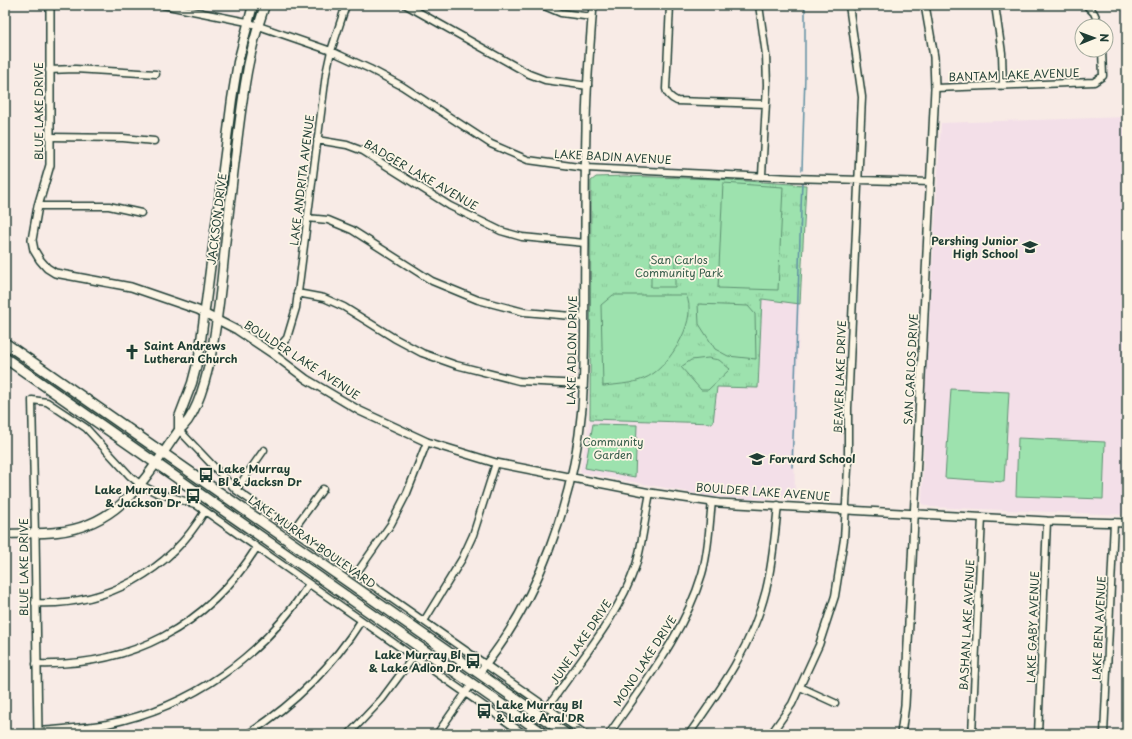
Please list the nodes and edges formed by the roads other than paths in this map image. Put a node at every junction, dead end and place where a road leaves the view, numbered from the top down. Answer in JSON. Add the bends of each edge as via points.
{"nodes":[{"id":1,"x":50,"y":5,"type":"edge"},
{"id":2,"x":162,"y":5,"type":"edge"},
{"id":3,"x":253,"y":5,"type":"edge"},
{"id":4,"x":265,"y":5,"type":"edge"},
{"id":5,"x":346,"y":5,"type":"edge"},
{"id":6,"x":406,"y":5,"type":"edge"},
{"id":7,"x":542,"y":5,"type":"edge"},
{"id":8,"x":593,"y":5,"type":"edge"},
{"id":9,"x":670,"y":5,"type":"edge"},
{"id":10,"x":759,"y":5,"type":"edge"},
{"id":11,"x":849,"y":5,"type":"edge"},
{"id":12,"x":925,"y":5,"type":"edge"},
{"id":13,"x":995,"y":5,"type":"edge"},
{"id":14,"x":1086,"y":5,"type":"edge"},
{"id":15,"x":176,"y":6,"type":"edge"},
{"id":16,"x":592,"y":17,"type":"junction"},
{"id":17,"x":1096,"y":18,"type":"edge"},
{"id":18,"x":247,"y":22,"type":"junction"},
{"id":19,"x":258,"y":26,"type":"junction"},
{"id":20,"x":331,"y":51,"type":"junction"},
{"id":21,"x":1102,"y":58,"type":"edge"},
{"id":22,"x":50,"y":70,"type":"junction"},
{"id":23,"x":156,"y":74,"type":"dead end"},
{"id":24,"x":588,"y":86,"type":"junction"},
{"id":25,"x":1003,"y":86,"type":"junction"},
{"id":26,"x":935,"y":88,"type":"junction"},
{"id":27,"x":766,"y":104,"type":"junction"},
{"id":28,"x":51,"y":137,"type":"junction"},
{"id":29,"x":316,"y":140,"type":"junction"},
{"id":30,"x":154,"y":141,"type":"dead end"},
{"id":31,"x":586,"y":168,"type":"junction"},
{"id":32,"x":762,"y":175,"type":"junction"},
{"id":33,"x":858,"y":179,"type":"junction"},
{"id":34,"x":930,"y":182,"type":"junction"},
{"id":35,"x":38,"y":206,"type":"junction"},
{"id":36,"x":141,"y":213,"type":"dead end"},
{"id":37,"x":307,"y":218,"type":"junction"},
{"id":38,"x":585,"y":243,"type":"junction"},
{"id":39,"x":60,"y":275,"type":"joint"},
{"id":40,"x":297,"y":293,"type":"junction"},
{"id":41,"x":205,"y":314,"type":"junction"},
{"id":42,"x":584,"y":317,"type":"junction"},
{"id":43,"x":216,"y":320,"type":"junction"},
{"id":44,"x":5,"y":343,"type":"edge"},
{"id":45,"x":273,"y":354,"type":"junction"},
{"id":46,"x":5,"y":358,"type":"edge"},
{"id":47,"x":583,"y":384,"type":"junction"},
{"id":48,"x":179,"y":430,"type":"junction"},
{"id":49,"x":427,"y":442,"type":"junction"},
{"id":50,"x":264,"y":450,"type":"dead end"},
{"id":51,"x":163,"y":453,"type":"junction"},
{"id":52,"x":156,"y":463,"type":"junction"},
{"id":53,"x":496,"y":463,"type":"junction"},
{"id":54,"x":570,"y":476,"type":"junction"},
{"id":55,"x":141,"y":485,"type":"junction"},
{"id":56,"x":322,"y":489,"type":"dead end"},
{"id":57,"x":236,"y":490,"type":"junction"},
{"id":58,"x":650,"y":493,"type":"junction"},
{"id":59,"x":712,"y":502,"type":"junction"},
{"id":60,"x":778,"y":505,"type":"junction"},
{"id":61,"x":846,"y":508,"type":"junction"},
{"id":62,"x":205,"y":511,"type":"junction"},
{"id":63,"x":914,"y":514,"type":"junction"},
{"id":64,"x":982,"y":517,"type":"junction"},
{"id":65,"x":1047,"y":520,"type":"junction"},
{"id":66,"x":1114,"y":522,"type":"junction"},
{"id":67,"x":1127,"y":523,"type":"edge"},
{"id":68,"x":293,"y":530,"type":"junction"},
{"id":69,"x":35,"y":533,"type":"junction"},
{"id":70,"x":5,"y":534,"type":"edge"},
{"id":71,"x":257,"y":548,"type":"junction"},
{"id":72,"x":356,"y":574,"type":"junction"},
{"id":73,"x":310,"y":584,"type":"junction"},
{"id":74,"x":35,"y":603,"type":"junction"},
{"id":75,"x":361,"y":621,"type":"junction"},
{"id":76,"x":424,"y":621,"type":"junction"},
{"id":77,"x":414,"y":656,"type":"junction"},
{"id":78,"x":36,"y":664,"type":"junction"},
{"id":79,"x":486,"y":664,"type":"junction"},
{"id":80,"x":457,"y":673,"type":"junction"},
{"id":81,"x":479,"y":673,"type":"junction"},
{"id":82,"x":472,"y":684,"type":"junction"},
{"id":83,"x":494,"y":684,"type":"junction"},
{"id":84,"x":800,"y":687,"type":"junction"},
{"id":85,"x":466,"y":694,"type":"junction"},
{"id":86,"x":835,"y":702,"type":"dead end"},
{"id":87,"x":548,"y":707,"type":"junction"},
{"id":88,"x":38,"y":732,"type":"edge"},
{"id":89,"x":516,"y":732,"type":"edge"},
{"id":90,"x":248,"y":734,"type":"edge"},
{"id":91,"x":349,"y":734,"type":"edge"},
{"id":92,"x":437,"y":734,"type":"edge"},
{"id":93,"x":524,"y":734,"type":"edge"},
{"id":94,"x":544,"y":734,"type":"edge"},
{"id":95,"x":566,"y":734,"type":"edge"},
{"id":96,"x":585,"y":734,"type":"edge"},
{"id":97,"x":609,"y":734,"type":"edge"},
{"id":98,"x":689,"y":734,"type":"edge"},
{"id":99,"x":771,"y":734,"type":"edge"},
{"id":100,"x":901,"y":734,"type":"edge"},
{"id":101,"x":972,"y":734,"type":"edge"},
{"id":102,"x":1038,"y":734,"type":"edge"},
{"id":103,"x":1104,"y":734,"type":"edge"}],
"edges":[{"from":1,"to":22,"type":"street","name":"BLUE LAKE DRIVE"},
{"from":2,"to":15,"type":"street","name":"LAKE BADIN AVENUE"},
{"from":3,"to":18,"type":"main road","name":"JACKSON DRIVE"},
{"from":4,"to":19,"type":"main road","name":"JACKSON DRIVE"},
{"from":5,"to":20,"type":"street","name":"LAKE ANDRITA AVENUE"},
{"from":6,"to":24,"type":"street","via":[[529,74],[545,80]]},
{"from":7,"to":16,"type":"street","via":[[561,13]]},
{"from":8,"to":16,"type":"street","name":"LAKE ADLON DRIVE"},
{"from":9,"to":27,"type":"street","via":[[666,89],[672,99]]},
{"from":10,"to":27,"type":"street","via":[[766,55]]},
{"from":11,"to":33,"type":"street","name":"BEAVER LAKE DRIVE","via":[[862,97]]},
{"from":12,"to":26,"type":"street","name":"SAN CARLOS DRIVE","via":[[934,57]]},
{"from":13,"to":25,"type":"street","via":[[1002,53]]},
{"from":14,"to":17,"type":"street"},
{"from":15,"to":18,"type":"street","name":"LAKE BADIN AVENUE"},
{"from":16,"to":24,"type":"street","name":"LAKE ADLON DRIVE"},
{"from":18,"to":19,"type":"street","name":"LAKE BADIN AVENUE"},
{"from":18,"to":41,"type":"main road","name":"JACKSON DRIVE","via":[[232,99]]},
{"from":19,"to":20,"type":"street","name":"LAKE BADIN AVENUE"},
{"from":19,"to":43,"type":"main road","name":"JACKSON DRIVE","via":[[245,84]]},
{"from":20,"to":29,"type":"street","name":"LAKE ANDRITA AVENUE"},
{"from":20,"to":31,"type":"street","name":"LAKE BADIN AVENUE","via":[[402,86],[491,144],[528,160]]},
{"from":21,"to":25,"type":"street","name":"BANTAM LAKE AVENUE","via":[[1103,76],[1094,82]]},
{"from":22,"to":23,"type":"street"},
{"from":22,"to":28,"type":"street","name":"BLUE LAKE DRIVE"},
{"from":24,"to":31,"type":"street","name":"LAKE ADLON DRIVE"},
{"from":25,"to":26,"type":"street","name":"BANTAM LAKE AVENUE"},
{"from":26,"to":34,"type":"street","name":"SAN CARLOS DRIVE"},
{"from":27,"to":32,"type":"street"},
{"from":28,"to":30,"type":"street"},
{"from":28,"to":35,"type":"street","name":"BLUE LAKE DRIVE","via":[[50,165]]},
{"from":29,"to":37,"type":"street","name":"LAKE ANDRITA AVENUE"},
{"from":29,"to":38,"type":"street","name":"BADGER LAKE AVENUE","via":[[347,145],[363,151],[450,206],[501,231],[529,238]]},
{"from":31,"to":32,"type":"street","name":"LAKE BADIN AVENUE"},
{"from":31,"to":38,"type":"street","name":"LAKE ADLON DRIVE"},
{"from":32,"to":33,"type":"street","name":"LAKE BADIN AVENUE"},
{"from":33,"to":34,"type":"street","name":"LAKE BADIN AVENUE"},
{"from":33,"to":61,"type":"street","name":"BEAVER LAKE DRIVE"},
{"from":34,"to":63,"type":"street","name":"SAN CARLOS DRIVE"},
{"from":35,"to":36,"type":"street","via":[[109,206]]},
{"from":35,"to":39,"type":"street","name":"BLUE LAKE DRIVE","via":[[33,234],[34,250],[43,264]]},
{"from":37,"to":40,"type":"street","name":"LAKE ANDRITA AVENUE"},
{"from":37,"to":42,"type":"street","via":[[328,220],[352,230],[432,281],[478,300],[524,312]]},
{"from":38,"to":42,"type":"street","name":"LAKE ADLON DRIVE"},
{"from":39,"to":41,"type":"street","name":"BOULDER LAKE AVENUE","via":[[131,287],[170,299]]},
{"from":40,"to":45,"type":"street","name":"LAKE ANDRITA AVENUE","via":[[290,332]]},
{"from":40,"to":47,"type":"street","via":[[324,298],[344,307],[415,349],[456,365],[519,381]]},
{"from":41,"to":43,"type":"street","name":"BOULDER LAKE AVENUE"},
{"from":41,"to":48,"type":"main road","name":"JACKSON DRIVE","via":[[195,376],[179,417]]},
{"from":42,"to":47,"type":"street","name":"LAKE ADLON DRIVE"},
{"from":43,"to":45,"type":"street","name":"BOULDER LAKE AVENUE","via":[[237,330]]},
{"from":43,"to":48,"type":"main road","name":"JACKSON DRIVE","via":[[210,358],[196,405],[187,424]]},
{"from":44,"to":51,"type":"main road","name":"LAKE MURRAY BOULEVARD"},
{"from":45,"to":49,"type":"street","name":"BOULDER LAKE AVENUE","via":[[340,400],[389,426]]},
{"from":46,"to":52,"type":"main road"},
{"from":47,"to":54,"type":"street","name":"LAKE ADLON DRIVE","via":[[579,432]]},
{"from":48,"to":51,"type":"main road","name":"JACKSON DRIVE"},
{"from":48,"to":57,"type":"street","name":"LAKE MURRAY BOULEVARD"},
{"from":49,"to":53,"type":"street","name":"BOULDER LAKE AVENUE"},
{"from":49,"to":72,"type":"street","via":[[391,524]]},
{"from":50,"to":57,"type":"street"},
{"from":51,"to":52,"type":"main road","name":"JACKSON DRIVE"},
{"from":51,"to":81,"type":"main road","name":"LAKE MURRAY BOULEVARD"},
{"from":52,"to":55,"type":"main road","name":"JACKSON DRIVE"},
{"from":52,"to":80,"type":"main road"},
{"from":53,"to":54,"type":"street","name":"BOULDER LAKE AVENUE"},
{"from":53,"to":76,"type":"street","via":[[473,535],[455,571]]},
{"from":54,"to":58,"type":"street","name":"BOULDER LAKE AVENUE"},
{"from":54,"to":79,"type":"street","name":"LAKE ADLON DRIVE","via":[[557,526],[539,573]]},
{"from":55,"to":62,"type":"street","via":[[156,493],[195,504]]},
{"from":55,"to":69,"type":"main road","name":"JACKSON DRIVE","via":[[118,508],[95,522],[68,531]]},
{"from":55,"to":69,"type":"street","name":"BLUE LAKE DRIVE","via":[[86,428],[48,402],[32,400]]},
{"from":56,"to":68,"type":"street"},
{"from":57,"to":68,"type":"street","name":"LAKE MURRAY BOULEVARD"},
{"from":58,"to":59,"type":"street","name":"BOULDER LAKE AVENUE"},
{"from":58,"to":87,"type":"street","name":"JUNE LAKE DRIVE","via":[[640,550],[624,594],[610,619]]},
{"from":59,"to":60,"type":"street","name":"BOULDER LAKE AVENUE"},
{"from":59,"to":97,"type":"street","name":"MONO LAKE DRIVE","via":[[707,551],[688,614],[670,646]]},
{"from":60,"to":61,"type":"street","name":"BOULDER LAKE AVENUE"},
{"from":60,"to":98,"type":"street","via":[[769,578],[754,626],[730,674]]},
{"from":61,"to":63,"type":"street","name":"BOULDER LAKE AVENUE"},
{"from":61,"to":84,"type":"street","name":"BEAVER LAKE DRIVE","via":[[841,564],[834,596],[817,649]]},
{"from":62,"to":71,"type":"street"},
{"from":62,"to":74,"type":"street","via":[[192,531],[168,558],[128,585],[82,600]]},
{"from":63,"to":64,"type":"street","name":"BOULDER LAKE AVENUE"},
{"from":63,"to":100,"type":"street","name":"SAN CARLOS DRIVE","via":[[905,705]]},
{"from":64,"to":65,"type":"street","name":"BOULDER LAKE AVENUE"},
{"from":64,"to":101,"type":"street","name":"BASHAN LAKE AVENUE"},
{"from":65,"to":66,"type":"street","name":"BOULDER LAKE AVENUE"},
{"from":65,"to":102,"type":"street","name":"LAKE GABY AVENUE"},
{"from":66,"to":67,"type":"street","name":"BOULDER LAKE AVENUE"},
{"from":66,"to":103,"type":"street","name":"LAKE BEN AVENUE"},
{"from":68,"to":72,"type":"street","name":"LAKE MURRAY BOULEVARD"},
{"from":69,"to":70,"type":"main road","name":"JACKSON DRIVE"},
{"from":69,"to":74,"type":"street","name":"BLUE LAKE DRIVE"},
{"from":71,"to":73,"type":"street"},
{"from":71,"to":78,"type":"street","via":[[222,593],[201,612],[166,636],[110,658],[81,663]]},
{"from":72,"to":76,"type":"street","name":"LAKE MURRAY BOULEVARD"},
{"from":73,"to":75,"type":"street"},
{"from":73,"to":88,"type":"street","via":[[287,616],[260,645],[237,665],[198,691],[158,709],[122,720]]},
{"from":74,"to":78,"type":"street","name":"BLUE LAKE DRIVE"},
{"from":75,"to":77,"type":"street"},
{"from":75,"to":90,"type":"street","via":[[311,684]]},
{"from":76,"to":79,"type":"street","name":"LAKE MURRAY BOULEVARD"},
{"from":77,"to":85,"type":"street"},
{"from":77,"to":91,"type":"street","via":[[382,699]]},
{"from":78,"to":88,"type":"street","name":"BLUE LAKE DRIVE"},
{"from":79,"to":81,"type":"street","name":"LAKE ADLON DRIVE"},
{"from":79,"to":87,"type":"street","name":"LAKE MURRAY BOULEVARD"},
{"from":80,"to":81,"type":"main road"},
{"from":80,"to":82,"type":"main road"},
{"from":81,"to":83,"type":"main road","name":"LAKE MURRAY BOULEVARD"},
{"from":82,"to":83,"type":"main road"},
{"from":82,"to":85,"type":"street"},
{"from":82,"to":94,"type":"main road"},
{"from":83,"to":95,"type":"main road","name":"LAKE MURRAY BOULEVARD"},
{"from":84,"to":86,"type":"street"},
{"from":84,"to":99,"type":"street","name":"BEAVER LAKE DRIVE","via":[[792,704]]},
{"from":85,"to":89,"type":"street"},
{"from":85,"to":92,"type":"street"},
{"from":87,"to":96,"type":"street","name":"LAKE MURRAY BOULEVARD"},
{"from":89,"to":93,"type":"street"}]}
